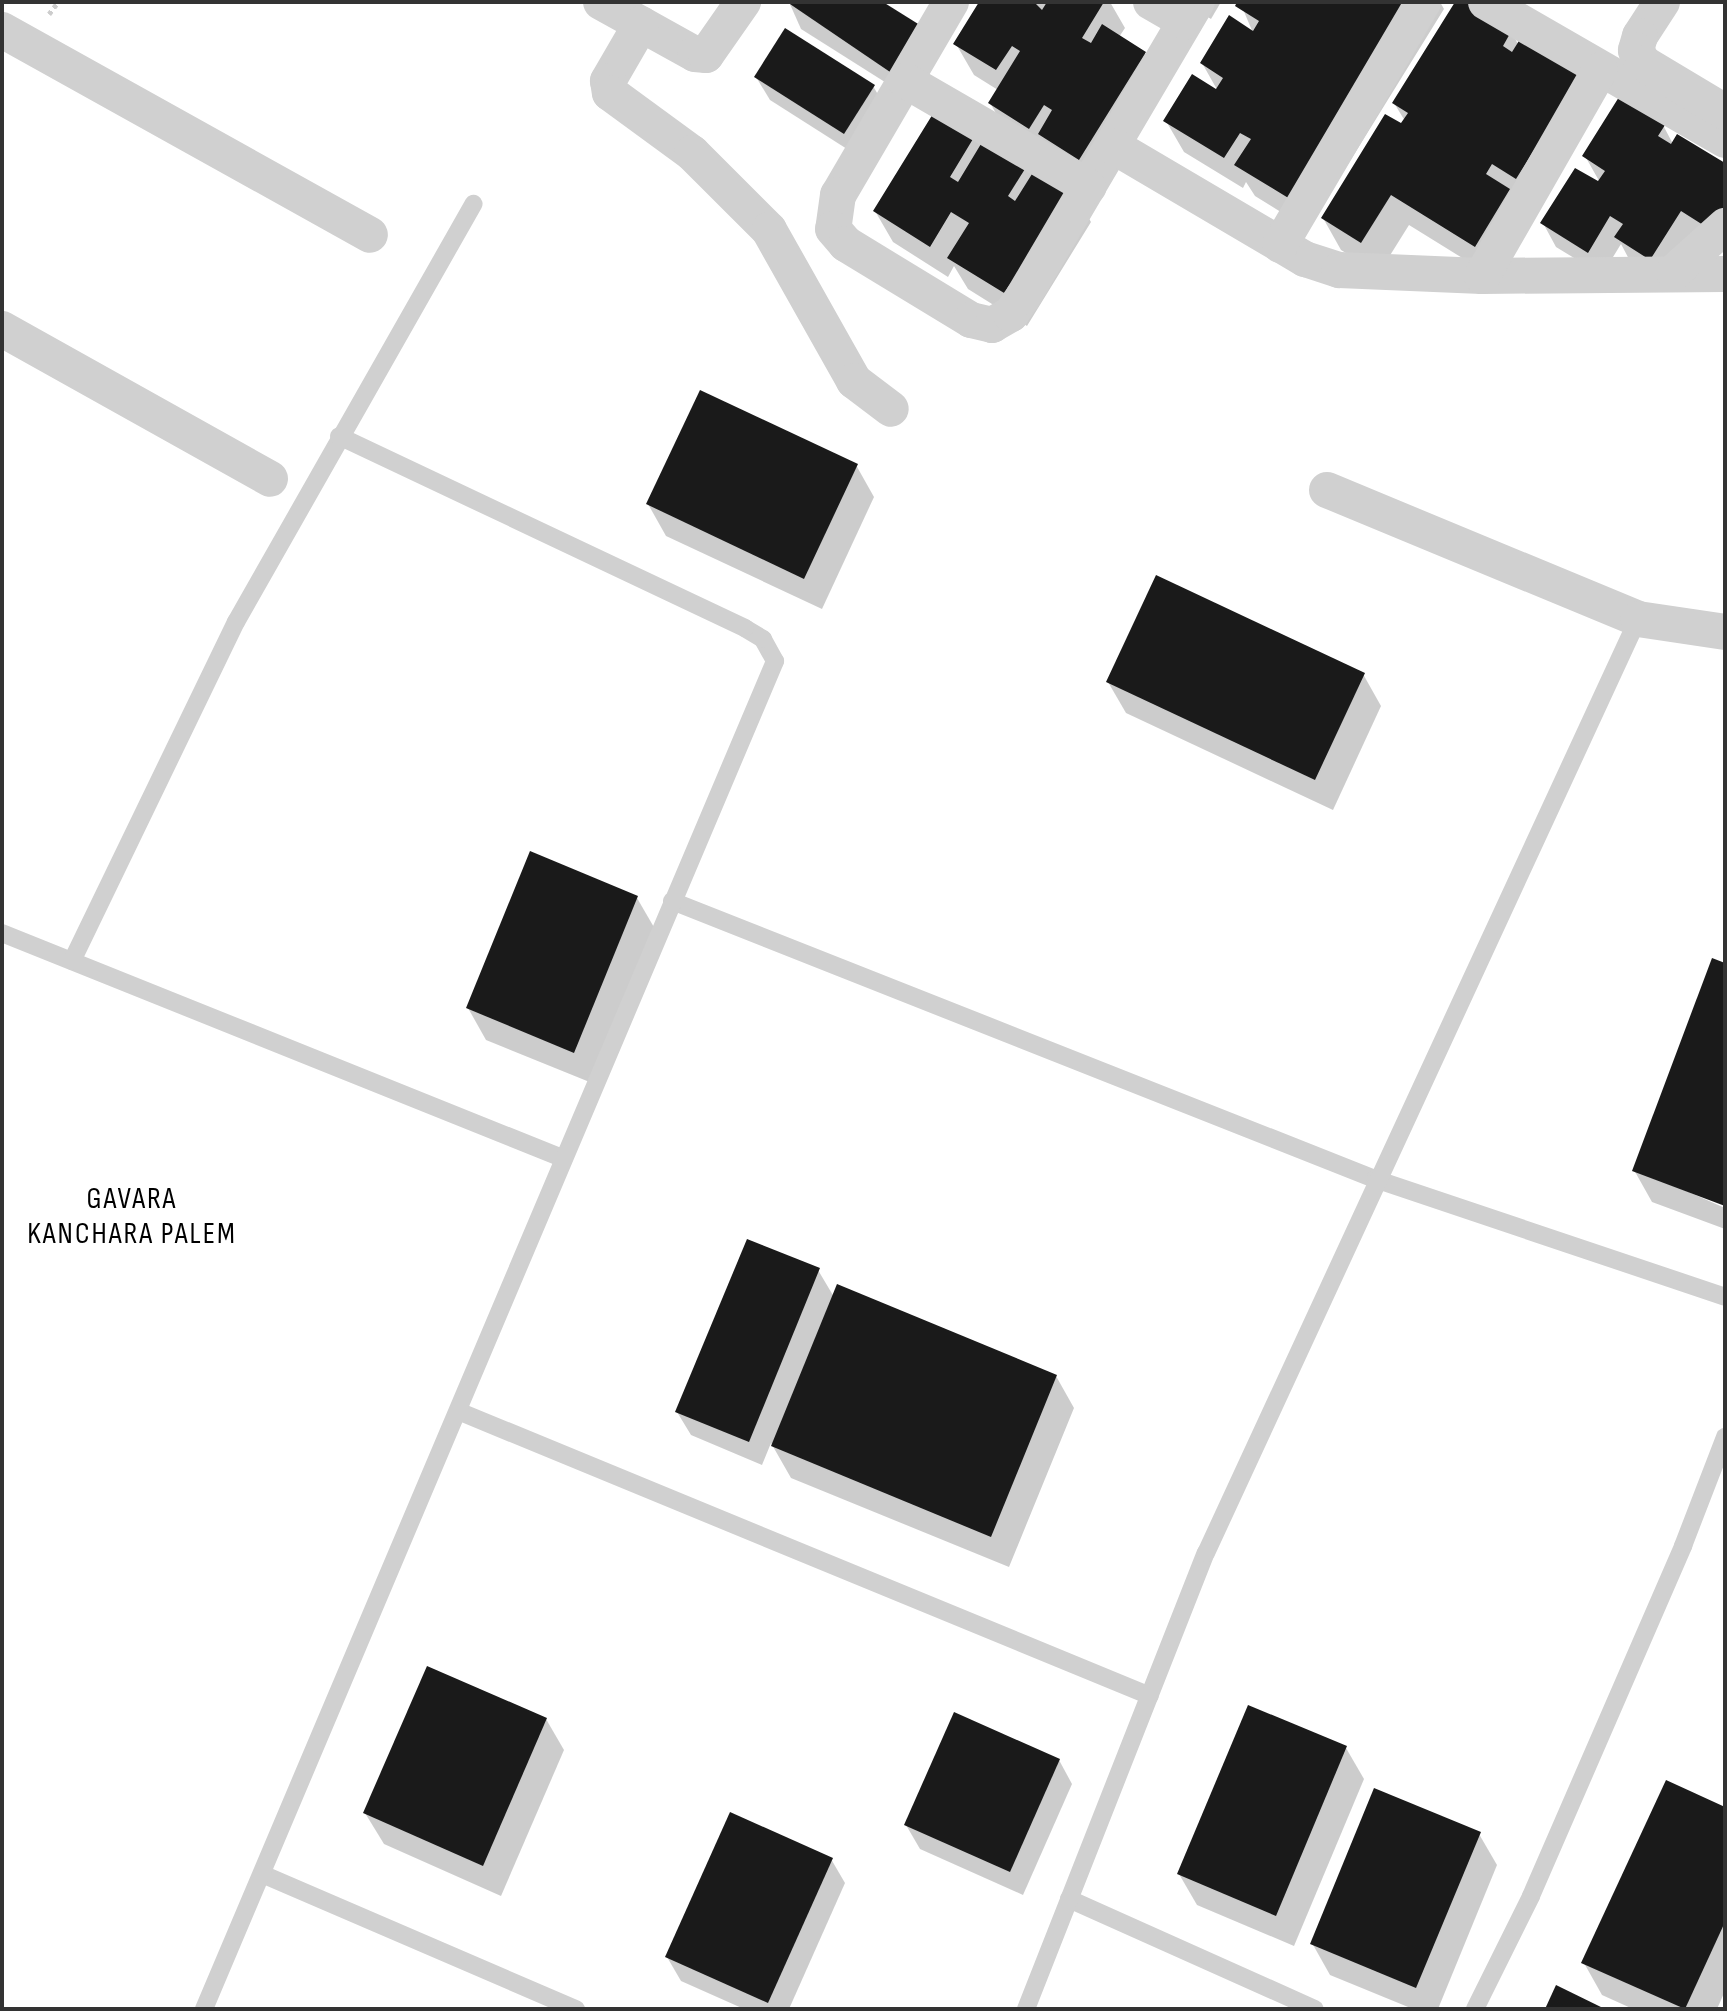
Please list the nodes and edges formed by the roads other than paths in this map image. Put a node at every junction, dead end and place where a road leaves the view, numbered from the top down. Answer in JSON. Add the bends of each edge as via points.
{"nodes":[{"id":1,"x":601,"y":2,"type":"edge"},
{"id":2,"x":743,"y":2,"type":"edge"},
{"id":3,"x":951,"y":2,"type":"edge"},
{"id":4,"x":1151,"y":2,"type":"edge"},
{"id":5,"x":1423,"y":2,"type":"edge"},
{"id":6,"x":1486,"y":2,"type":"edge"},
{"id":7,"x":1662,"y":2,"type":"edge"},
{"id":8,"x":1191,"y":12,"type":"edge"},
{"id":9,"x":641,"y":24,"type":"junction"},
{"id":10,"x":2,"y":30,"type":"edge"},
{"id":11,"x":1600,"y":70,"type":"junction"},
{"id":12,"x":906,"y":81,"type":"junction"},
{"id":13,"x":1723,"y":114,"type":"edge"},
{"id":14,"x":1113,"y":146,"type":"junction"},
{"id":15,"x":1089,"y":187,"type":"junction"},
{"id":16,"x":473,"y":204,"type":"dead end"},
{"id":17,"x":1725,"y":226,"type":"edge"},
{"id":18,"x":370,"y":235,"type":"dead end"},
{"id":19,"x":1280,"y":245,"type":"junction"},
{"id":20,"x":1674,"y":272,"type":"junction"},
{"id":21,"x":1725,"y":274,"type":"edge"},
{"id":22,"x":1482,"y":276,"type":"junction"},
{"id":23,"x":2,"y":329,"type":"edge"},
{"id":24,"x":891,"y":409,"type":"dead end"},
{"id":25,"x":339,"y":436,"type":"junction"},
{"id":26,"x":270,"y":479,"type":"dead end"},
{"id":27,"x":1327,"y":490,"type":"dead end"},
{"id":28,"x":1638,"y":619,"type":"junction"},
{"id":29,"x":1725,"y":632,"type":"edge"},
{"id":30,"x":672,"y":901,"type":"junction"},
{"id":31,"x":2,"y":933,"type":"edge"},
{"id":32,"x":72,"y":961,"type":"junction"},
{"id":33,"x":562,"y":1158,"type":"junction"},
{"id":34,"x":1375,"y":1179,"type":"junction"},
{"id":35,"x":1725,"y":1297,"type":"edge"},
{"id":36,"x":458,"y":1411,"type":"junction"},
{"id":37,"x":1725,"y":1437,"type":"edge"},
{"id":38,"x":1150,"y":1696,"type":"junction"},
{"id":39,"x":262,"y":1874,"type":"junction"},
{"id":40,"x":1069,"y":1899,"type":"junction"},
{"id":41,"x":204,"y":2009,"type":"edge"},
{"id":42,"x":576,"y":2009,"type":"edge"},
{"id":43,"x":1026,"y":2009,"type":"edge"},
{"id":44,"x":1315,"y":2009,"type":"edge"},
{"id":45,"x":1475,"y":2009,"type":"edge"}],
"edges":[{"from":1,"to":9,"type":"street"},
{"from":2,"to":9,"type":"street","via":[[706,55]]},
{"from":3,"to":12,"type":"street"},
{"from":4,"to":8,"type":"street"},
{"from":5,"to":19,"type":"street"},
{"from":6,"to":11,"type":"street"},
{"from":7,"to":13,"type":"street","via":[[1636,50],[1643,63]]},
{"from":8,"to":14,"type":"street"},
{"from":9,"to":24,"type":"street","via":[[608,81],[610,93],[692,153],[760,219],[854,381]]},
{"from":10,"to":18,"type":"street"},
{"from":11,"to":13,"type":"street"},
{"from":11,"to":22,"type":"street"},
{"from":12,"to":15,"type":"street"},
{"from":12,"to":15,"type":"street","via":[[838,195],[833,229],[846,244],[971,320],[992,325],[1011,314]]},
{"from":14,"to":15,"type":"street"},
{"from":14,"to":19,"type":"street"},
{"from":16,"to":25,"type":"lane"},
{"from":17,"to":20,"type":"street"},
{"from":19,"to":22,"type":"street","via":[[1339,270]]},
{"from":20,"to":21,"type":"street"},
{"from":20,"to":22,"type":"street"},
{"from":23,"to":26,"type":"street"},
{"from":25,"to":30,"type":"lane","via":[[763,639],[775,661]]},
{"from":25,"to":32,"type":"lane","via":[[236,622]]},
{"from":27,"to":28,"type":"street"},
{"from":28,"to":29,"type":"street"},
{"from":28,"to":34,"type":"lane"},
{"from":30,"to":33,"type":"lane"},
{"from":30,"to":34,"type":"lane"},
{"from":31,"to":32,"type":"lane"},
{"from":32,"to":33,"type":"lane"},
{"from":33,"to":36,"type":"lane"},
{"from":34,"to":35,"type":"lane"},
{"from":34,"to":38,"type":"lane","via":[[1206,1553]]},
{"from":36,"to":38,"type":"lane"},
{"from":36,"to":39,"type":"lane"},
{"from":37,"to":45,"type":"lane","via":[[1538,1881]]},
{"from":38,"to":40,"type":"lane"},
{"from":39,"to":41,"type":"lane"},
{"from":39,"to":42,"type":"lane"},
{"from":40,"to":43,"type":"lane"},
{"from":40,"to":44,"type":"lane"}]}
